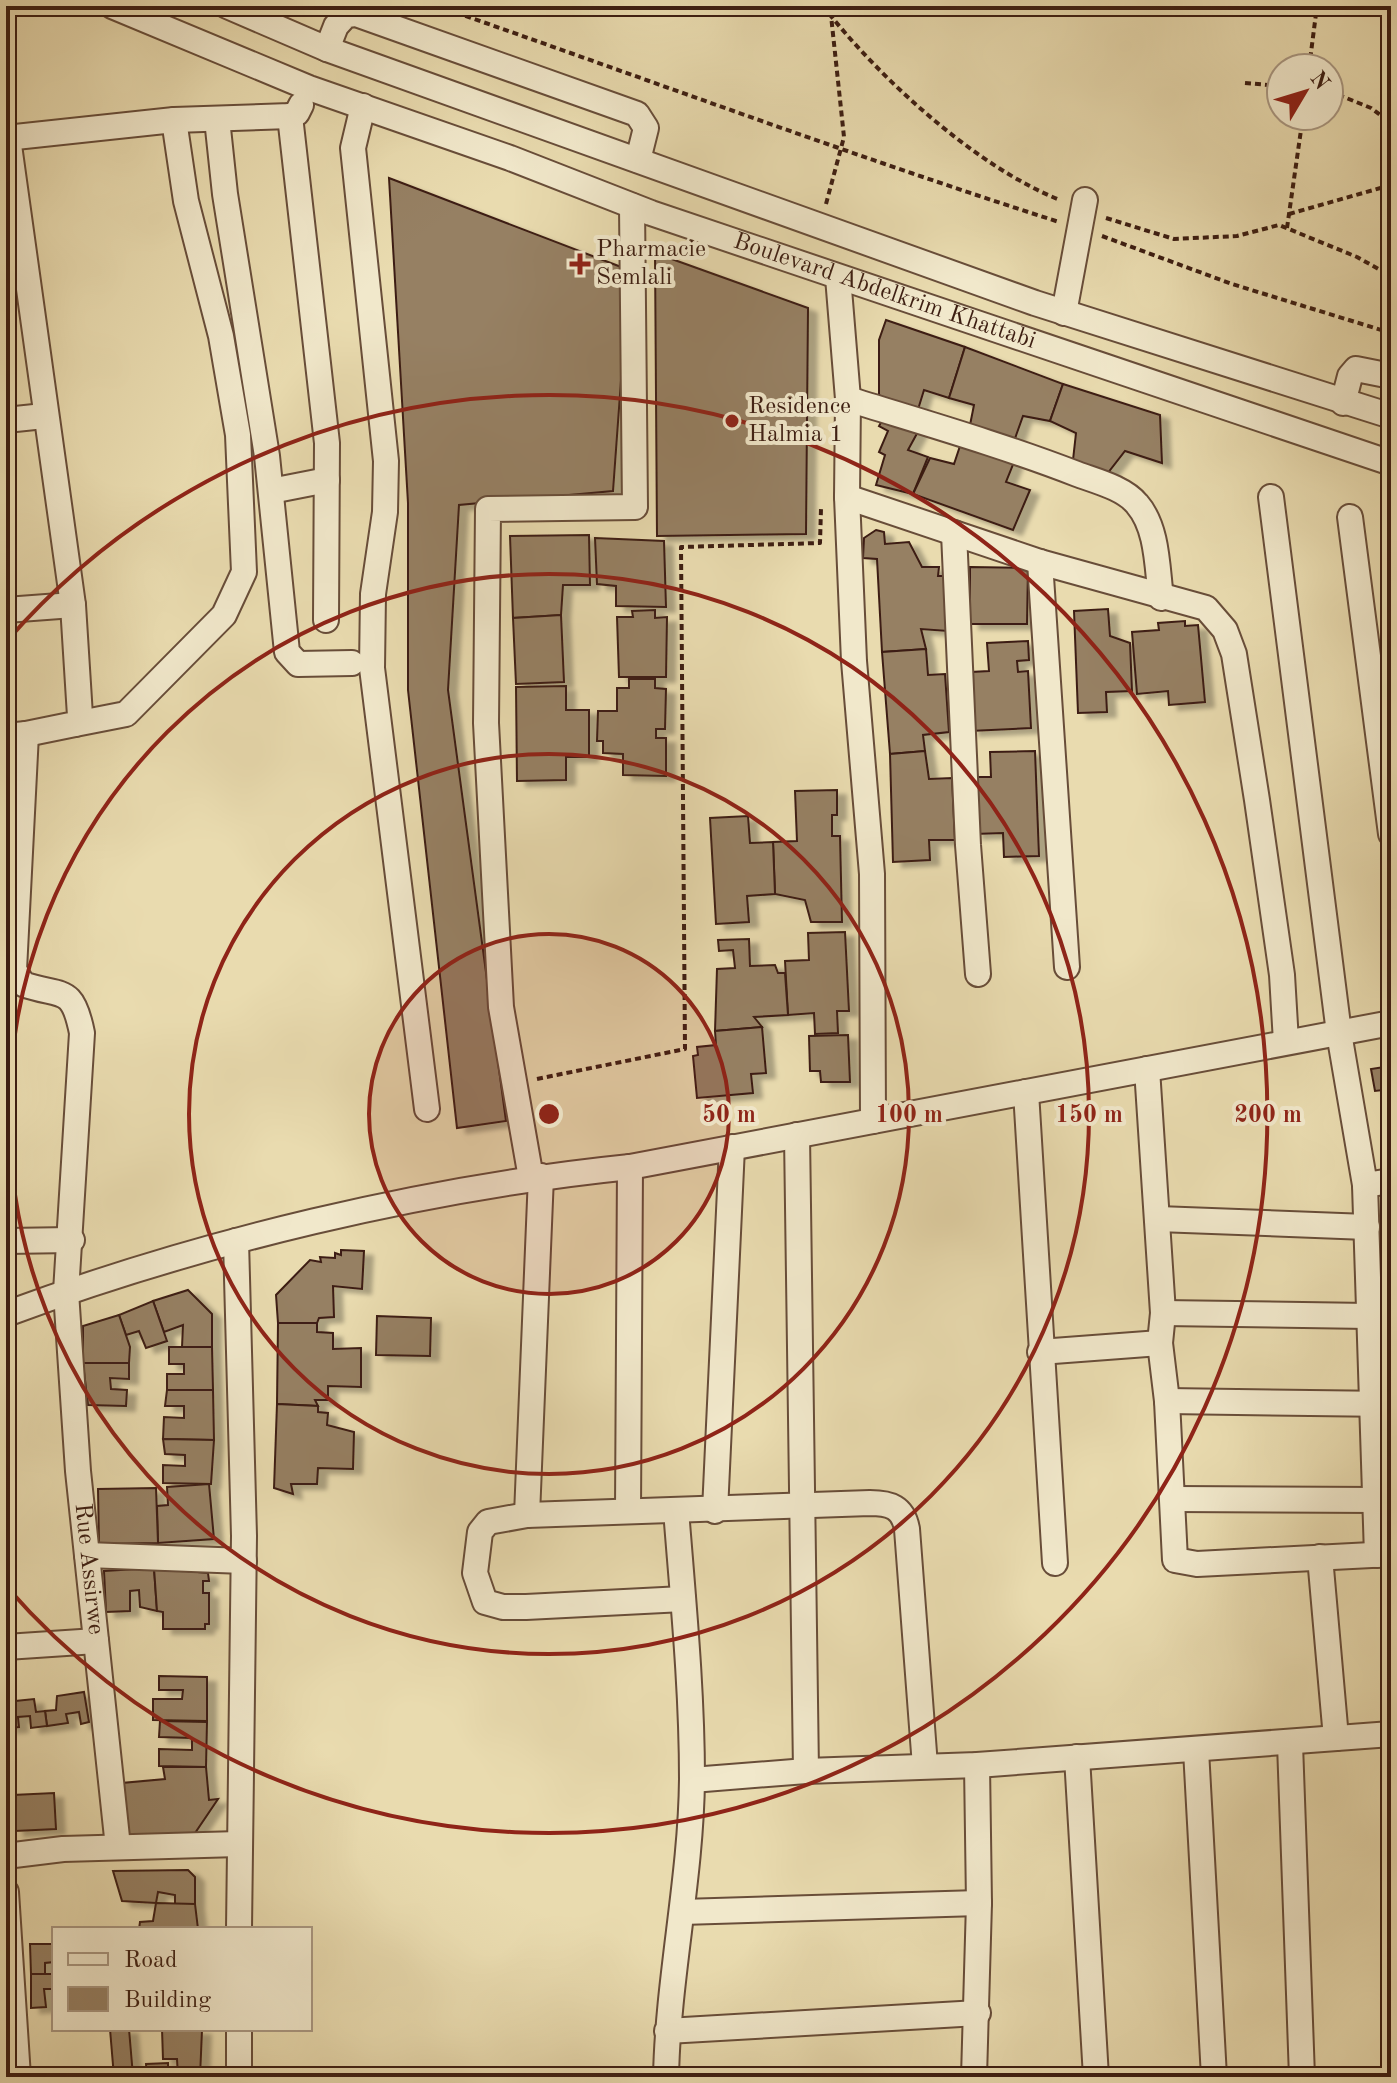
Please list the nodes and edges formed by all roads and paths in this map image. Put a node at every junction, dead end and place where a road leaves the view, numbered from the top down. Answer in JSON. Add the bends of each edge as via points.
{"nodes":[{"id":1,"x":112,"y":6,"type":"edge"},
{"id":2,"x":227,"y":6,"type":"edge"},
{"id":3,"x":437,"y":6,"type":"edge"},
{"id":4,"x":830,"y":6,"type":"edge"},
{"id":5,"x":1317,"y":6,"type":"edge"},
{"id":6,"x":327,"y":49,"type":"junction"},
{"id":7,"x":1311,"y":52,"type":"edge"},
{"id":8,"x":1245,"y":83,"type":"dead end"},
{"id":9,"x":1265,"y":85,"type":"edge"},
{"id":10,"x":309,"y":88,"type":"junction"},
{"id":11,"x":1345,"y":97,"type":"edge"},
{"id":12,"x":363,"y":106,"type":"junction"},
{"id":13,"x":290,"y":116,"type":"junction"},
{"id":14,"x":217,"y":119,"type":"junction"},
{"id":15,"x":174,"y":120,"type":"junction"},
{"id":16,"x":1391,"y":122,"type":"edge"},
{"id":17,"x":1301,"y":132,"type":"edge"},
{"id":18,"x":7,"y":138,"type":"edge"},
{"id":19,"x":841,"y":151,"type":"junction"},
{"id":20,"x":638,"y":160,"type":"junction"},
{"id":21,"x":1391,"y":185,"type":"edge"},
{"id":22,"x":1085,"y":200,"type":"dead end"},
{"id":23,"x":632,"y":206,"type":"junction"},
{"id":24,"x":1289,"y":214,"type":"junction"},
{"id":25,"x":820,"y":225,"type":"junction"},
{"id":26,"x":1287,"y":228,"type":"dead end"},
{"id":27,"x":1080,"y":229,"type":"junction"},
{"id":28,"x":838,"y":277,"type":"junction"},
{"id":29,"x":1035,"y":303,"type":"junction"},
{"id":30,"x":1064,"y":313,"type":"junction"},
{"id":31,"x":948,"y":315,"type":"junction"},
{"id":32,"x":1391,"y":333,"type":"edge"},
{"id":33,"x":1391,"y":376,"type":"edge"},
{"id":34,"x":848,"y":399,"type":"junction"},
{"id":35,"x":1343,"y":403,"type":"junction"},
{"id":36,"x":44,"y":416,"type":"junction"},
{"id":37,"x":1391,"y":416,"type":"edge"},
{"id":38,"x":6,"y":420,"type":"edge"},
{"id":39,"x":1391,"y":463,"type":"edge"},
{"id":40,"x":327,"y":480,"type":"junction"},
{"id":41,"x":271,"y":491,"type":"junction"},
{"id":42,"x":847,"y":497,"type":"junction"},
{"id":43,"x":1271,"y":497,"type":"dead end"},
{"id":44,"x":822,"y":498,"type":"dead end"},
{"id":45,"x":1350,"y":517,"type":"dead end"},
{"id":46,"x":954,"y":533,"type":"junction"},
{"id":47,"x":1040,"y":562,"type":"junction"},
{"id":48,"x":1161,"y":598,"type":"junction"},
{"id":49,"x":73,"y":605,"type":"junction"},
{"id":50,"x":6,"y":610,"type":"edge"},
{"id":51,"x":326,"y":620,"type":"dead end"},
{"id":52,"x":352,"y":663,"type":"dead end"},
{"id":53,"x":75,"y":724,"type":"junction"},
{"id":54,"x":16,"y":735,"type":"edge"},
{"id":55,"x":1391,"y":834,"type":"edge"},
{"id":56,"x":1067,"y":967,"type":"dead end"},
{"id":57,"x":978,"y":974,"type":"dead end"},
{"id":58,"x":1391,"y":1023,"type":"edge"},
{"id":59,"x":1339,"y":1033,"type":"junction"},
{"id":60,"x":1286,"y":1042,"type":"junction"},
{"id":61,"x":1147,"y":1069,"type":"junction"},
{"id":62,"x":514,"y":1083,"type":"junction"},
{"id":63,"x":1026,"y":1092,"type":"junction"},
{"id":64,"x":427,"y":1109,"type":"dead end"},
{"id":65,"x":873,"y":1121,"type":"junction"},
{"id":66,"x":797,"y":1135,"type":"junction"},
{"id":67,"x":732,"y":1147,"type":"junction"},
{"id":68,"x":630,"y":1167,"type":"junction"},
{"id":69,"x":536,"y":1177,"type":"junction"},
{"id":70,"x":1391,"y":1181,"type":"edge"},
{"id":71,"x":1365,"y":1185,"type":"junction"},
{"id":72,"x":1158,"y":1219,"type":"junction"},
{"id":73,"x":1367,"y":1227,"type":"junction"},
{"id":74,"x":72,"y":1240,"type":"junction"},
{"id":75,"x":6,"y":1241,"type":"edge"},
{"id":76,"x":236,"y":1241,"type":"junction"},
{"id":77,"x":1380,"y":1284,"type":"edge"},
{"id":78,"x":66,"y":1292,"type":"junction"},
{"id":79,"x":1163,"y":1313,"type":"junction"},
{"id":80,"x":6,"y":1314,"type":"edge"},
{"id":81,"x":1369,"y":1316,"type":"junction"},
{"id":82,"x":1160,"y":1343,"type":"junction"},
{"id":83,"x":1040,"y":1352,"type":"junction"},
{"id":84,"x":1167,"y":1401,"type":"junction"},
{"id":85,"x":1382,"y":1404,"type":"edge"},
{"id":86,"x":1382,"y":1490,"type":"edge"},
{"id":87,"x":1174,"y":1499,"type":"junction"},
{"id":88,"x":804,"y":1506,"type":"junction"},
{"id":89,"x":676,"y":1510,"type":"junction"},
{"id":90,"x":628,"y":1511,"type":"junction"},
{"id":91,"x":715,"y":1511,"type":"junction"},
{"id":92,"x":527,"y":1515,"type":"junction"},
{"id":93,"x":87,"y":1555,"type":"junction"},
{"id":94,"x":1384,"y":1555,"type":"edge"},
{"id":95,"x":1320,"y":1557,"type":"junction"},
{"id":96,"x":244,"y":1561,"type":"junction"},
{"id":97,"x":1055,"y":1563,"type":"dead end"},
{"id":98,"x":683,"y":1599,"type":"junction"},
{"id":99,"x":96,"y":1641,"type":"junction"},
{"id":100,"x":6,"y":1647,"type":"edge"},
{"id":101,"x":1391,"y":1734,"type":"edge"},
{"id":102,"x":1336,"y":1738,"type":"junction"},
{"id":103,"x":1290,"y":1744,"type":"junction"},
{"id":104,"x":1196,"y":1750,"type":"junction"},
{"id":105,"x":1077,"y":1757,"type":"junction"},
{"id":106,"x":977,"y":1765,"type":"junction"},
{"id":107,"x":925,"y":1766,"type":"junction"},
{"id":108,"x":806,"y":1771,"type":"junction"},
{"id":109,"x":692,"y":1780,"type":"junction"},
{"id":110,"x":239,"y":1844,"type":"junction"},
{"id":111,"x":118,"y":1847,"type":"junction"},
{"id":112,"x":6,"y":1856,"type":"edge"},
{"id":113,"x":6,"y":1892,"type":"edge"},
{"id":114,"x":979,"y":1903,"type":"junction"},
{"id":115,"x":682,"y":1912,"type":"junction"},
{"id":116,"x":239,"y":1927,"type":"edge"},
{"id":117,"x":978,"y":2013,"type":"junction"},
{"id":118,"x":239,"y":2031,"type":"edge"},
{"id":119,"x":667,"y":2031,"type":"junction"},
{"id":120,"x":18,"y":2077,"type":"edge"},
{"id":121,"x":239,"y":2077,"type":"edge"},
{"id":122,"x":666,"y":2077,"type":"edge"},
{"id":123,"x":974,"y":2077,"type":"edge"},
{"id":124,"x":1096,"y":2077,"type":"edge"},
{"id":125,"x":1214,"y":2077,"type":"edge"},
{"id":126,"x":1302,"y":2077,"type":"edge"}],
"edges":[{"from":1,"to":10,"type":"street","name":"Boulevard Abdelkrim Khattabi"},
{"from":2,"to":6,"type":"street","name":"Boulevard Abdelkrim Khattabi"},
{"from":3,"to":19,"type":"path"},
{"from":4,"to":19,"type":"path","via":[[844,137]]},
{"from":5,"to":7,"type":"path"},
{"from":6,"to":20,"type":"street","name":"Boulevard Abdelkrim Khattabi"},
{"from":6,"to":20,"type":"street","via":[[336,26],[346,15],[356,14],[592,98],[644,120]]},
{"from":8,"to":9,"type":"path"},
{"from":10,"to":12,"type":"street","name":"Boulevard Abdelkrim Khattabi"},
{"from":10,"to":13,"type":"street","via":[[297,113]]},
{"from":11,"to":16,"type":"path"},
{"from":12,"to":23,"type":"street","name":"Boulevard Abdelkrim Khattabi"},
{"from":12,"to":64,"type":"street","via":[[353,148],[386,461],[372,668]]},
{"from":13,"to":14,"type":"street"},
{"from":13,"to":40,"type":"street"},
{"from":14,"to":15,"type":"street"},
{"from":14,"to":41,"type":"street"},
{"from":15,"to":18,"type":"street"},
{"from":15,"to":53,"type":"street","via":[[186,201],[221,336],[238,435],[244,572],[224,615],[126,714]]},
{"from":17,"to":24,"type":"path"},
{"from":18,"to":36,"type":"street"},
{"from":19,"to":25,"type":"path"},
{"from":19,"to":27,"type":"path"},
{"from":20,"to":25,"type":"street","name":"Boulevard Abdelkrim Khattabi"},
{"from":21,"to":24,"type":"path"},
{"from":22,"to":27,"type":"street"},
{"from":23,"to":28,"type":"street","name":"Boulevard Abdelkrim Khattabi"},
{"from":23,"to":62,"type":"street","via":[[635,507],[488,509],[486,723],[501,1007]]},
{"from":24,"to":26,"type":"path"},
{"from":25,"to":29,"type":"street","name":"Boulevard Abdelkrim Khattabi"},
{"from":27,"to":30,"type":"street"},
{"from":27,"to":32,"type":"path"},
{"from":28,"to":31,"type":"street","name":"Boulevard Abdelkrim Khattabi"},
{"from":28,"to":34,"type":"street"},
{"from":29,"to":30,"type":"street","name":"Boulevard Abdelkrim Khattabi"},
{"from":29,"to":31,"type":"street","via":[[1044,322],[1034,332]]},
{"from":30,"to":35,"type":"street","name":"Boulevard Abdelkrim Khattabi"},
{"from":31,"to":39,"type":"street","name":"Boulevard Abdelkrim Khattabi"},
{"from":33,"to":35,"type":"street","via":[[1356,369]]},
{"from":34,"to":42,"type":"street"},
{"from":34,"to":48,"type":"street","via":[[1030,456],[1135,500],[1153,537]]},
{"from":35,"to":37,"type":"street","name":"Boulevard Abdelkrim Khattabi"},
{"from":36,"to":38,"type":"street"},
{"from":36,"to":49,"type":"street"},
{"from":40,"to":41,"type":"street"},
{"from":40,"to":51,"type":"street"},
{"from":41,"to":52,"type":"street","via":[[287,652],[298,664]]},
{"from":42,"to":46,"type":"street"},
{"from":42,"to":65,"type":"street","via":[[872,874]]},
{"from":43,"to":59,"type":"street"},
{"from":44,"to":62,"type":"path","via":[[820,543],[681,547],[685,1049]]},
{"from":45,"to":55,"type":"street"},
{"from":46,"to":47,"type":"street"},
{"from":46,"to":57,"type":"street"},
{"from":47,"to":48,"type":"street"},
{"from":47,"to":56,"type":"street"},
{"from":48,"to":60,"type":"street","via":[[1206,608],[1225,630],[1234,654],[1282,975]]},
{"from":49,"to":50,"type":"street"},
{"from":49,"to":53,"type":"street","via":[[80,716]]},
{"from":53,"to":54,"type":"street"},
{"from":54,"to":74,"type":"street","name":"Rue Assirwe","via":[[14,970],[23,984],[67,997],[78,1010],[82,1033]]},
{"from":58,"to":59,"type":"street"},
{"from":59,"to":60,"type":"street"},
{"from":59,"to":71,"type":"street"},
{"from":60,"to":61,"type":"street"},
{"from":61,"to":63,"type":"street"},
{"from":61,"to":72,"type":"street"},
{"from":62,"to":69,"type":"street"},
{"from":63,"to":65,"type":"street"},
{"from":63,"to":83,"type":"street"},
{"from":65,"to":66,"type":"street"},
{"from":66,"to":67,"type":"street"},
{"from":66,"to":88,"type":"street"},
{"from":67,"to":68,"type":"street"},
{"from":67,"to":91,"type":"street"},
{"from":68,"to":69,"type":"street"},
{"from":68,"to":90,"type":"street"},
{"from":69,"to":76,"type":"street"},
{"from":69,"to":92,"type":"street"},
{"from":70,"to":71,"type":"street"},
{"from":71,"to":73,"type":"street"},
{"from":72,"to":73,"type":"street"},
{"from":72,"to":79,"type":"street"},
{"from":73,"to":77,"type":"street"},
{"from":74,"to":75,"type":"street"},
{"from":74,"to":78,"type":"street","name":"Rue Assirwe"},
{"from":76,"to":78,"type":"street"},
{"from":76,"to":96,"type":"street"},
{"from":77,"to":81,"type":"street"},
{"from":78,"to":80,"type":"street"},
{"from":78,"to":93,"type":"street","name":"Rue Assirwe"},
{"from":79,"to":81,"type":"street"},
{"from":79,"to":82,"type":"street"},
{"from":81,"to":85,"type":"street"},
{"from":82,"to":83,"type":"street"},
{"from":82,"to":84,"type":"street"},
{"from":83,"to":97,"type":"street"},
{"from":84,"to":85,"type":"street"},
{"from":84,"to":87,"type":"street"},
{"from":85,"to":86,"type":"street"},
{"from":86,"to":87,"type":"street"},
{"from":86,"to":94,"type":"street"},
{"from":87,"to":95,"type":"street","via":[[1175,1560],[1197,1564]]},
{"from":88,"to":91,"type":"street"},
{"from":88,"to":107,"type":"street","via":[[883,1503],[903,1515],[914,1590]]},
{"from":88,"to":108,"type":"street"},
{"from":89,"to":90,"type":"street"},
{"from":89,"to":91,"type":"street"},
{"from":89,"to":98,"type":"street"},
{"from":90,"to":92,"type":"street"},
{"from":92,"to":98,"type":"street","via":[[488,1522],[480,1532],[475,1573],[485,1602],[526,1607]]},
{"from":93,"to":96,"type":"street"},
{"from":93,"to":99,"type":"street","name":"Rue Assirwe"},
{"from":94,"to":95,"type":"street"},
{"from":95,"to":102,"type":"street"},
{"from":96,"to":110,"type":"street"},
{"from":98,"to":109,"type":"street"},
{"from":99,"to":100,"type":"street"},
{"from":99,"to":111,"type":"street","name":"Rue Assirwe"},
{"from":101,"to":102,"type":"street"},
{"from":102,"to":103,"type":"street"},
{"from":103,"to":104,"type":"street"},
{"from":103,"to":126,"type":"street"},
{"from":104,"to":105,"type":"street"},
{"from":104,"to":125,"type":"street"},
{"from":105,"to":106,"type":"street"},
{"from":105,"to":124,"type":"street"},
{"from":106,"to":107,"type":"street"},
{"from":106,"to":114,"type":"street"},
{"from":107,"to":108,"type":"street"},
{"from":108,"to":109,"type":"street"},
{"from":109,"to":115,"type":"street"},
{"from":110,"to":111,"type":"street"},
{"from":110,"to":116,"type":"street"},
{"from":111,"to":112,"type":"street"},
{"from":113,"to":120,"type":"street"},
{"from":114,"to":115,"type":"street"},
{"from":114,"to":117,"type":"street"},
{"from":115,"to":119,"type":"street"},
{"from":117,"to":119,"type":"street"},
{"from":117,"to":123,"type":"street"},
{"from":118,"to":121,"type":"street"},
{"from":119,"to":122,"type":"street"}]}
